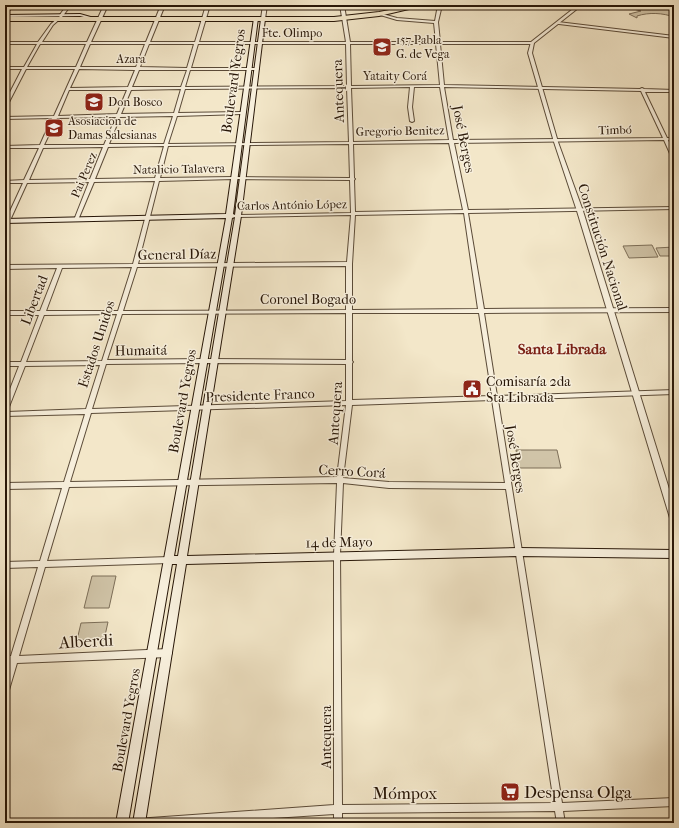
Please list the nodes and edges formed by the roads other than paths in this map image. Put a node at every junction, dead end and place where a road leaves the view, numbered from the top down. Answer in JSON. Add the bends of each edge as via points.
{"nodes":[{"id":1,"x":12,"y":5,"type":"edge"},
{"id":2,"x":69,"y":5,"type":"edge"},
{"id":3,"x":106,"y":5,"type":"edge"},
{"id":4,"x":163,"y":5,"type":"edge"},
{"id":5,"x":208,"y":5,"type":"edge"},
{"id":6,"x":265,"y":5,"type":"edge"},
{"id":7,"x":342,"y":5,"type":"edge"},
{"id":8,"x":423,"y":5,"type":"edge"},
{"id":9,"x":440,"y":5,"type":"edge"},
{"id":10,"x":580,"y":5,"type":"edge"},
{"id":11,"x":379,"y":14,"type":"junction"},
{"id":12,"x":5,"y":16,"type":"edge"},
{"id":13,"x":60,"y":17,"type":"junction"},
{"id":14,"x":261,"y":17,"type":"junction"},
{"id":15,"x":100,"y":18,"type":"junction"},
{"id":16,"x":157,"y":18,"type":"junction"},
{"id":17,"x":203,"y":18,"type":"junction"},
{"id":18,"x":344,"y":18,"type":"junction"},
{"id":19,"x":436,"y":22,"type":"junction"},
{"id":20,"x":559,"y":23,"type":"junction"},
{"id":21,"x":674,"y":37,"type":"edge"},
{"id":22,"x":5,"y":43,"type":"edge"},
{"id":23,"x":40,"y":43,"type":"junction"},
{"id":24,"x":89,"y":43,"type":"junction"},
{"id":25,"x":257,"y":43,"type":"junction"},
{"id":26,"x":348,"y":43,"type":"junction"},
{"id":27,"x":437,"y":43,"type":"junction"},
{"id":28,"x":532,"y":43,"type":"junction"},
{"id":29,"x":147,"y":44,"type":"junction"},
{"id":30,"x":196,"y":44,"type":"junction"},
{"id":31,"x":5,"y":68,"type":"edge"},
{"id":32,"x":26,"y":68,"type":"junction"},
{"id":33,"x":77,"y":69,"type":"junction"},
{"id":34,"x":138,"y":69,"type":"junction"},
{"id":35,"x":189,"y":69,"type":"junction"},
{"id":36,"x":253,"y":69,"type":"junction"},
{"id":37,"x":350,"y":86,"type":"junction"},
{"id":38,"x":412,"y":86,"type":"junction"},
{"id":39,"x":442,"y":86,"type":"junction"},
{"id":40,"x":251,"y":87,"type":"junction"},
{"id":41,"x":540,"y":87,"type":"junction"},
{"id":42,"x":130,"y":88,"type":"junction"},
{"id":43,"x":184,"y":88,"type":"junction"},
{"id":44,"x":67,"y":89,"type":"junction"},
{"id":45,"x":642,"y":89,"type":"junction"},
{"id":46,"x":5,"y":91,"type":"edge"},
{"id":47,"x":14,"y":91,"type":"junction"},
{"id":48,"x":674,"y":91,"type":"edge"},
{"id":49,"x":5,"y":106,"type":"edge"},
{"id":50,"x":242,"y":113,"type":"junction"},
{"id":51,"x":175,"y":115,"type":"junction"},
{"id":52,"x":119,"y":117,"type":"junction"},
{"id":53,"x":5,"y":118,"type":"edge"},
{"id":54,"x":54,"y":118,"type":"junction"},
{"id":55,"x":412,"y":120,"type":"dead end"},
{"id":56,"x":666,"y":139,"type":"junction"},
{"id":57,"x":674,"y":139,"type":"edge"},
{"id":58,"x":451,"y":141,"type":"junction"},
{"id":59,"x":352,"y":142,"type":"junction"},
{"id":60,"x":556,"y":142,"type":"junction"},
{"id":61,"x":238,"y":143,"type":"junction"},
{"id":62,"x":247,"y":144,"type":"junction"},
{"id":63,"x":166,"y":145,"type":"junction"},
{"id":64,"x":107,"y":146,"type":"junction"},
{"id":65,"x":5,"y":147,"type":"edge"},
{"id":66,"x":41,"y":147,"type":"junction"},
{"id":67,"x":674,"y":158,"type":"edge"},
{"id":68,"x":234,"y":178,"type":"junction"},
{"id":69,"x":243,"y":178,"type":"junction"},
{"id":70,"x":353,"y":179,"type":"junction"},
{"id":71,"x":158,"y":180,"type":"junction"},
{"id":72,"x":92,"y":181,"type":"junction"},
{"id":73,"x":5,"y":182,"type":"edge"},
{"id":74,"x":25,"y":182,"type":"junction"},
{"id":75,"x":674,"y":208,"type":"edge"},
{"id":76,"x":580,"y":210,"type":"junction"},
{"id":77,"x":466,"y":213,"type":"junction"},
{"id":78,"x":354,"y":215,"type":"junction"},
{"id":79,"x":233,"y":216,"type":"junction"},
{"id":80,"x":147,"y":218,"type":"junction"},
{"id":81,"x":76,"y":220,"type":"junction"},
{"id":82,"x":6,"y":223,"type":"edge"},
{"id":83,"x":349,"y":264,"type":"junction"},
{"id":84,"x":220,"y":265,"type":"junction"},
{"id":85,"x":230,"y":265,"type":"junction"},
{"id":86,"x":135,"y":266,"type":"junction"},
{"id":87,"x":5,"y":267,"type":"edge"},
{"id":88,"x":60,"y":267,"type":"junction"},
{"id":89,"x":481,"y":310,"type":"junction"},
{"id":90,"x":610,"y":310,"type":"junction"},
{"id":91,"x":674,"y":310,"type":"edge"},
{"id":92,"x":212,"y":311,"type":"junction"},
{"id":93,"x":223,"y":311,"type":"junction"},
{"id":94,"x":350,"y":311,"type":"junction"},
{"id":95,"x":121,"y":312,"type":"junction"},
{"id":96,"x":5,"y":313,"type":"edge"},
{"id":97,"x":42,"y":313,"type":"junction"},
{"id":98,"x":204,"y":361,"type":"junction"},
{"id":99,"x":214,"y":362,"type":"junction"},
{"id":100,"x":350,"y":362,"type":"junction"},
{"id":101,"x":104,"y":363,"type":"junction"},
{"id":102,"x":5,"y":364,"type":"edge"},
{"id":103,"x":23,"y":364,"type":"junction"},
{"id":104,"x":674,"y":392,"type":"edge"},
{"id":105,"x":636,"y":394,"type":"junction"},
{"id":106,"x":495,"y":398,"type":"junction"},
{"id":107,"x":349,"y":404,"type":"junction"},
{"id":108,"x":207,"y":408,"type":"junction"},
{"id":109,"x":195,"y":409,"type":"junction"},
{"id":110,"x":5,"y":410,"type":"edge"},
{"id":111,"x":88,"y":412,"type":"junction"},
{"id":112,"x":5,"y":414,"type":"edge"},
{"id":113,"x":340,"y":480,"type":"junction"},
{"id":114,"x":182,"y":483,"type":"junction"},
{"id":115,"x":195,"y":483,"type":"junction"},
{"id":116,"x":67,"y":485,"type":"junction"},
{"id":117,"x":5,"y":486,"type":"edge"},
{"id":118,"x":508,"y":486,"type":"junction"},
{"id":119,"x":674,"y":518,"type":"edge"},
{"id":120,"x":519,"y":552,"type":"junction"},
{"id":121,"x":674,"y":554,"type":"edge"},
{"id":122,"x":337,"y":555,"type":"junction"},
{"id":123,"x":169,"y":560,"type":"junction"},
{"id":124,"x":183,"y":560,"type":"junction"},
{"id":125,"x":43,"y":564,"type":"junction"},
{"id":126,"x":5,"y":566,"type":"edge"},
{"id":127,"x":152,"y":652,"type":"junction"},
{"id":128,"x":168,"y":652,"type":"junction"},
{"id":129,"x":15,"y":659,"type":"junction"},
{"id":130,"x":5,"y":660,"type":"edge"},
{"id":131,"x":5,"y":690,"type":"edge"},
{"id":132,"x":674,"y":802,"type":"edge"},
{"id":133,"x":558,"y":807,"type":"junction"},
{"id":134,"x":338,"y":809,"type":"junction"},
{"id":135,"x":122,"y":823,"type":"edge"},
{"id":136,"x":138,"y":823,"type":"edge"},
{"id":137,"x":338,"y":823,"type":"edge"},
{"id":138,"x":561,"y":823,"type":"edge"}],
"edges":[{"from":1,"to":12,"type":"street"},
{"from":2,"to":13,"type":"street"},
{"from":3,"to":15,"type":"street"},
{"from":4,"to":16,"type":"street","name":"Pai Perez"},
{"from":5,"to":17,"type":"street","name":"Estados Unidos"},
{"from":6,"to":14,"type":"street"},
{"from":7,"to":18,"type":"street","name":"Antequera"},
{"from":8,"to":11,"type":"highway"},
{"from":9,"to":19,"type":"street","name":"José Berges"},
{"from":10,"to":20,"type":"street"},
{"from":11,"to":18,"type":"highway"},
{"from":11,"to":19,"type":"street","via":[[397,20]]},
{"from":12,"to":13,"type":"highway"},
{"from":13,"to":15,"type":"highway"},
{"from":13,"to":23,"type":"street","via":[[52,23]]},
{"from":14,"to":17,"type":"highway"},
{"from":14,"to":18,"type":"highway"},
{"from":14,"to":25,"type":"main road","name":"Boulevard Yegros"},
{"from":15,"to":16,"type":"highway"},
{"from":15,"to":24,"type":"street"},
{"from":16,"to":17,"type":"highway"},
{"from":16,"to":29,"type":"street","name":"Pai Perez"},
{"from":17,"to":30,"type":"street","name":"Estados Unidos"},
{"from":18,"to":26,"type":"street","name":"Antequera"},
{"from":19,"to":27,"type":"street","name":"José Berges"},
{"from":20,"to":21,"type":"street"},
{"from":20,"to":28,"type":"street"},
{"from":22,"to":23,"type":"street","name":"Fte. Olimpo"},
{"from":23,"to":24,"type":"street","name":"Fte. Olimpo"},
{"from":23,"to":32,"type":"street"},
{"from":24,"to":29,"type":"street","name":"Fte. Olimpo"},
{"from":24,"to":33,"type":"street"},
{"from":25,"to":26,"type":"street","name":"Fte. Olimpo"},
{"from":25,"to":30,"type":"street","name":"Fte. Olimpo"},
{"from":25,"to":36,"type":"main road","name":"Boulevard Yegros"},
{"from":26,"to":27,"type":"street","name":"Fte. Olimpo"},
{"from":26,"to":37,"type":"street","name":"Antequera"},
{"from":27,"to":28,"type":"street","name":"Fte. Olimpo"},
{"from":27,"to":39,"type":"street","name":"José Berges"},
{"from":28,"to":41,"type":"street","name":"Constitución Nacional","via":[[530,53]]},
{"from":29,"to":30,"type":"street","name":"Fte. Olimpo"},
{"from":29,"to":34,"type":"street","name":"Pai Perez"},
{"from":30,"to":35,"type":"street","name":"Estados Unidos"},
{"from":31,"to":32,"type":"street","name":"Azara"},
{"from":32,"to":33,"type":"street","name":"Azara"},
{"from":32,"to":47,"type":"street"},
{"from":33,"to":34,"type":"street","name":"Azara"},
{"from":33,"to":44,"type":"street"},
{"from":34,"to":35,"type":"street","name":"Azara"},
{"from":34,"to":42,"type":"street","name":"Pai Perez"},
{"from":35,"to":36,"type":"street","name":"Azara"},
{"from":35,"to":43,"type":"street","name":"Estados Unidos"},
{"from":36,"to":40,"type":"main road","name":"Boulevard Yegros"},
{"from":37,"to":38,"type":"street","name":"Yataity Corá"},
{"from":37,"to":40,"type":"street","name":"Yataity Corá"},
{"from":37,"to":59,"type":"street","name":"Antequera"},
{"from":38,"to":39,"type":"street","name":"Yataity Corá"},
{"from":38,"to":55,"type":"street"},
{"from":39,"to":41,"type":"street","name":"Yataity Corá"},
{"from":39,"to":58,"type":"street","name":"José Berges"},
{"from":40,"to":43,"type":"street","name":"Yataity Corá"},
{"from":40,"to":50,"type":"main road","name":"Boulevard Yegros"},
{"from":40,"to":62,"type":"main road","name":"Boulevard Yegros"},
{"from":41,"to":45,"type":"street","name":"Yataity Corá"},
{"from":41,"to":60,"type":"street","name":"Constitución Nacional"},
{"from":42,"to":43,"type":"street","name":"Yataity Corá"},
{"from":42,"to":44,"type":"street","name":"Yataity Corá"},
{"from":42,"to":52,"type":"street","name":"Pai Perez"},
{"from":43,"to":51,"type":"street","name":"Estados Unidos"},
{"from":44,"to":54,"type":"street"},
{"from":45,"to":48,"type":"street","name":"Yataity Corá"},
{"from":45,"to":56,"type":"street"},
{"from":46,"to":47,"type":"street"},
{"from":47,"to":49,"type":"street"},
{"from":50,"to":51,"type":"street"},
{"from":50,"to":61,"type":"main road","name":"Boulevard Yegros"},
{"from":51,"to":52,"type":"street"},
{"from":51,"to":63,"type":"street","name":"Estados Unidos"},
{"from":52,"to":54,"type":"street"},
{"from":52,"to":64,"type":"street","name":"Pai Perez"},
{"from":53,"to":54,"type":"street"},
{"from":54,"to":66,"type":"street"},
{"from":56,"to":57,"type":"street","name":"Timbó"},
{"from":56,"to":60,"type":"street","name":"Timbó"},
{"from":56,"to":67,"type":"street"},
{"from":58,"to":59,"type":"street","name":"Gregorio Benitez"},
{"from":58,"to":60,"type":"street","name":"Gregorio Benitez"},
{"from":58,"to":77,"type":"street","name":"José Berges"},
{"from":59,"to":62,"type":"street","name":"Gregorio Benitez"},
{"from":59,"to":70,"type":"street","name":"Antequera"},
{"from":60,"to":76,"type":"street","name":"Constitución Nacional"},
{"from":61,"to":62,"type":"street","name":"Gregorio Benitez"},
{"from":61,"to":63,"type":"street","name":"Gregorio Benitez"},
{"from":61,"to":68,"type":"main road","name":"Boulevard Yegros"},
{"from":62,"to":69,"type":"main road","name":"Boulevard Yegros"},
{"from":63,"to":64,"type":"street","name":"Gregorio Benitez"},
{"from":63,"to":71,"type":"street","name":"Estados Unidos"},
{"from":64,"to":66,"type":"street","name":"Gregorio Benitez"},
{"from":64,"to":72,"type":"street","name":"Pai Perez"},
{"from":65,"to":66,"type":"street","name":"Gregorio Benitez"},
{"from":66,"to":74,"type":"street"},
{"from":68,"to":69,"type":"street","name":"Natalicio Talavera"},
{"from":68,"to":71,"type":"street","name":"Natalicio Talavera"},
{"from":68,"to":79,"type":"main road","name":"Boulevard Yegros"},
{"from":69,"to":70,"type":"street","name":"Natalicio Talavera"},
{"from":69,"to":79,"type":"main road","name":"Boulevard Yegros"},
{"from":70,"to":78,"type":"street","name":"Antequera"},
{"from":71,"to":72,"type":"street","name":"Natalicio Talavera"},
{"from":71,"to":80,"type":"street","name":"Estados Unidos"},
{"from":72,"to":74,"type":"street","name":"Natalicio Talavera"},
{"from":72,"to":81,"type":"street","name":"Pai Perez"},
{"from":73,"to":74,"type":"street","name":"Natalicio Talavera"},
{"from":74,"to":82,"type":"street"},
{"from":75,"to":76,"type":"street","name":"Carlos António López"},
{"from":76,"to":77,"type":"street","name":"Carlos António López"},
{"from":76,"to":90,"type":"street","name":"Constitución Nacional"},
{"from":77,"to":78,"type":"street","name":"Carlos António López"},
{"from":77,"to":89,"type":"street","name":"José Berges"},
{"from":78,"to":79,"type":"street","name":"Carlos António López"},
{"from":78,"to":83,"type":"street","name":"Antequera"},
{"from":79,"to":80,"type":"main road","name":"Carlos António López"},
{"from":79,"to":84,"type":"main road","name":"Boulevard Yegros"},
{"from":79,"to":85,"type":"main road","name":"Boulevard Yegros"},
{"from":80,"to":81,"type":"main road","name":"Carlos António López"},
{"from":80,"to":86,"type":"street","name":"Estados Unidos"},
{"from":81,"to":82,"type":"main road","name":"Carlos António López"},
{"from":83,"to":85,"type":"street","name":"General Díaz"},
{"from":83,"to":94,"type":"street","name":"Antequera"},
{"from":84,"to":85,"type":"street","name":"General Díaz"},
{"from":84,"to":86,"type":"street","name":"General Díaz"},
{"from":84,"to":92,"type":"main road","name":"Boulevard Yegros"},
{"from":85,"to":93,"type":"main road","name":"Boulevard Yegros"},
{"from":86,"to":88,"type":"street","name":"General Díaz"},
{"from":86,"to":95,"type":"street","name":"Estados Unidos"},
{"from":87,"to":88,"type":"street","name":"General Díaz"},
{"from":88,"to":97,"type":"street","name":"Libertad"},
{"from":89,"to":90,"type":"street","name":"Coronel Bogado"},
{"from":89,"to":94,"type":"street","name":"Coronel Bogado"},
{"from":89,"to":106,"type":"street","name":"José Berges"},
{"from":90,"to":91,"type":"street","name":"Coronel Bogado"},
{"from":90,"to":105,"type":"street","name":"Constitución Nacional"},
{"from":92,"to":93,"type":"street","name":"Coronel Bogado"},
{"from":92,"to":95,"type":"street","name":"Coronel Bogado"},
{"from":92,"to":98,"type":"main road","name":"Boulevard Yegros"},
{"from":93,"to":94,"type":"street","name":"Coronel Bogado"},
{"from":93,"to":99,"type":"main road","name":"Boulevard Yegros"},
{"from":94,"to":100,"type":"street","name":"Antequera"},
{"from":95,"to":97,"type":"street","name":"Coronel Bogado"},
{"from":95,"to":101,"type":"street","name":"Estados Unidos"},
{"from":96,"to":97,"type":"street","name":"Coronel Bogado"},
{"from":97,"to":103,"type":"street","name":"Libertad"},
{"from":98,"to":99,"type":"street","name":"Humaitá"},
{"from":98,"to":101,"type":"street","name":"Humaitá"},
{"from":98,"to":109,"type":"main road","name":"Boulevard Yegros"},
{"from":99,"to":100,"type":"street","name":"Humaitá"},
{"from":99,"to":108,"type":"main road","name":"Boulevard Yegros"},
{"from":100,"to":107,"type":"street","name":"Antequera"},
{"from":101,"to":103,"type":"street","name":"Humaitá"},
{"from":101,"to":111,"type":"street","name":"Estados Unidos"},
{"from":102,"to":103,"type":"street","name":"Humaitá"},
{"from":103,"to":110,"type":"street","name":"Libertad"},
{"from":104,"to":105,"type":"street","name":"Presidente Franco"},
{"from":105,"to":106,"type":"street","name":"Presidente Franco"},
{"from":105,"to":119,"type":"street","name":"Constitución Nacional"},
{"from":106,"to":107,"type":"street","name":"Presidente Franco"},
{"from":106,"to":118,"type":"street","name":"José Berges"},
{"from":107,"to":108,"type":"street","name":"Presidente Franco"},
{"from":107,"to":113,"type":"street","name":"Antequera"},
{"from":108,"to":109,"type":"street","name":"Presidente Franco"},
{"from":108,"to":115,"type":"main road","name":"Boulevard Yegros"},
{"from":109,"to":111,"type":"street","name":"Presidente Franco"},
{"from":109,"to":114,"type":"main road","name":"Boulevard Yegros"},
{"from":111,"to":112,"type":"street","name":"Presidente Franco"},
{"from":111,"to":116,"type":"street","name":"Estados Unidos"},
{"from":113,"to":115,"type":"street","name":"Cerro Corá"},
{"from":113,"to":118,"type":"street","name":"Cerro Corá","via":[[389,485]]},
{"from":113,"to":122,"type":"street","name":"Antequera"},
{"from":114,"to":115,"type":"street","name":"Cerro Corá"},
{"from":114,"to":116,"type":"street","name":"Cerro Corá"},
{"from":114,"to":123,"type":"main road","name":"Boulevard Yegros"},
{"from":115,"to":124,"type":"main road","name":"Boulevard Yegros"},
{"from":116,"to":117,"type":"street","name":"Cerro Corá"},
{"from":116,"to":125,"type":"street","name":"Estados Unidos"},
{"from":118,"to":120,"type":"street","name":"José Berges"},
{"from":120,"to":121,"type":"main road","name":"14 de Mayo"},
{"from":120,"to":122,"type":"main road","name":"14 de Mayo"},
{"from":120,"to":133,"type":"street","name":"José Berges"},
{"from":122,"to":124,"type":"main road","name":"14 de Mayo"},
{"from":122,"to":134,"type":"street","name":"Antequera"},
{"from":123,"to":124,"type":"main road","name":"14 de Mayo"},
{"from":123,"to":125,"type":"street","name":"14 de Mayo"},
{"from":123,"to":127,"type":"main road","name":"Boulevard Yegros"},
{"from":124,"to":128,"type":"main road","name":"Boulevard Yegros"},
{"from":125,"to":126,"type":"street","name":"14 de Mayo"},
{"from":125,"to":129,"type":"street","name":"Estados Unidos"},
{"from":127,"to":128,"type":"street","name":"Alberdi"},
{"from":127,"to":129,"type":"street","name":"Alberdi"},
{"from":127,"to":135,"type":"main road","name":"Boulevard Yegros"},
{"from":128,"to":136,"type":"main road","name":"Boulevard Yegros"},
{"from":129,"to":130,"type":"street","name":"Alberdi"},
{"from":129,"to":131,"type":"street","name":"Estados Unidos"},
{"from":132,"to":133,"type":"street","name":"Mómpox"},
{"from":133,"to":134,"type":"street","name":"Mómpox"},
{"from":133,"to":138,"type":"street","name":"José Berges"},
{"from":134,"to":136,"type":"street","name":"Mómpox"},
{"from":134,"to":137,"type":"street","name":"Antequera"}]}
